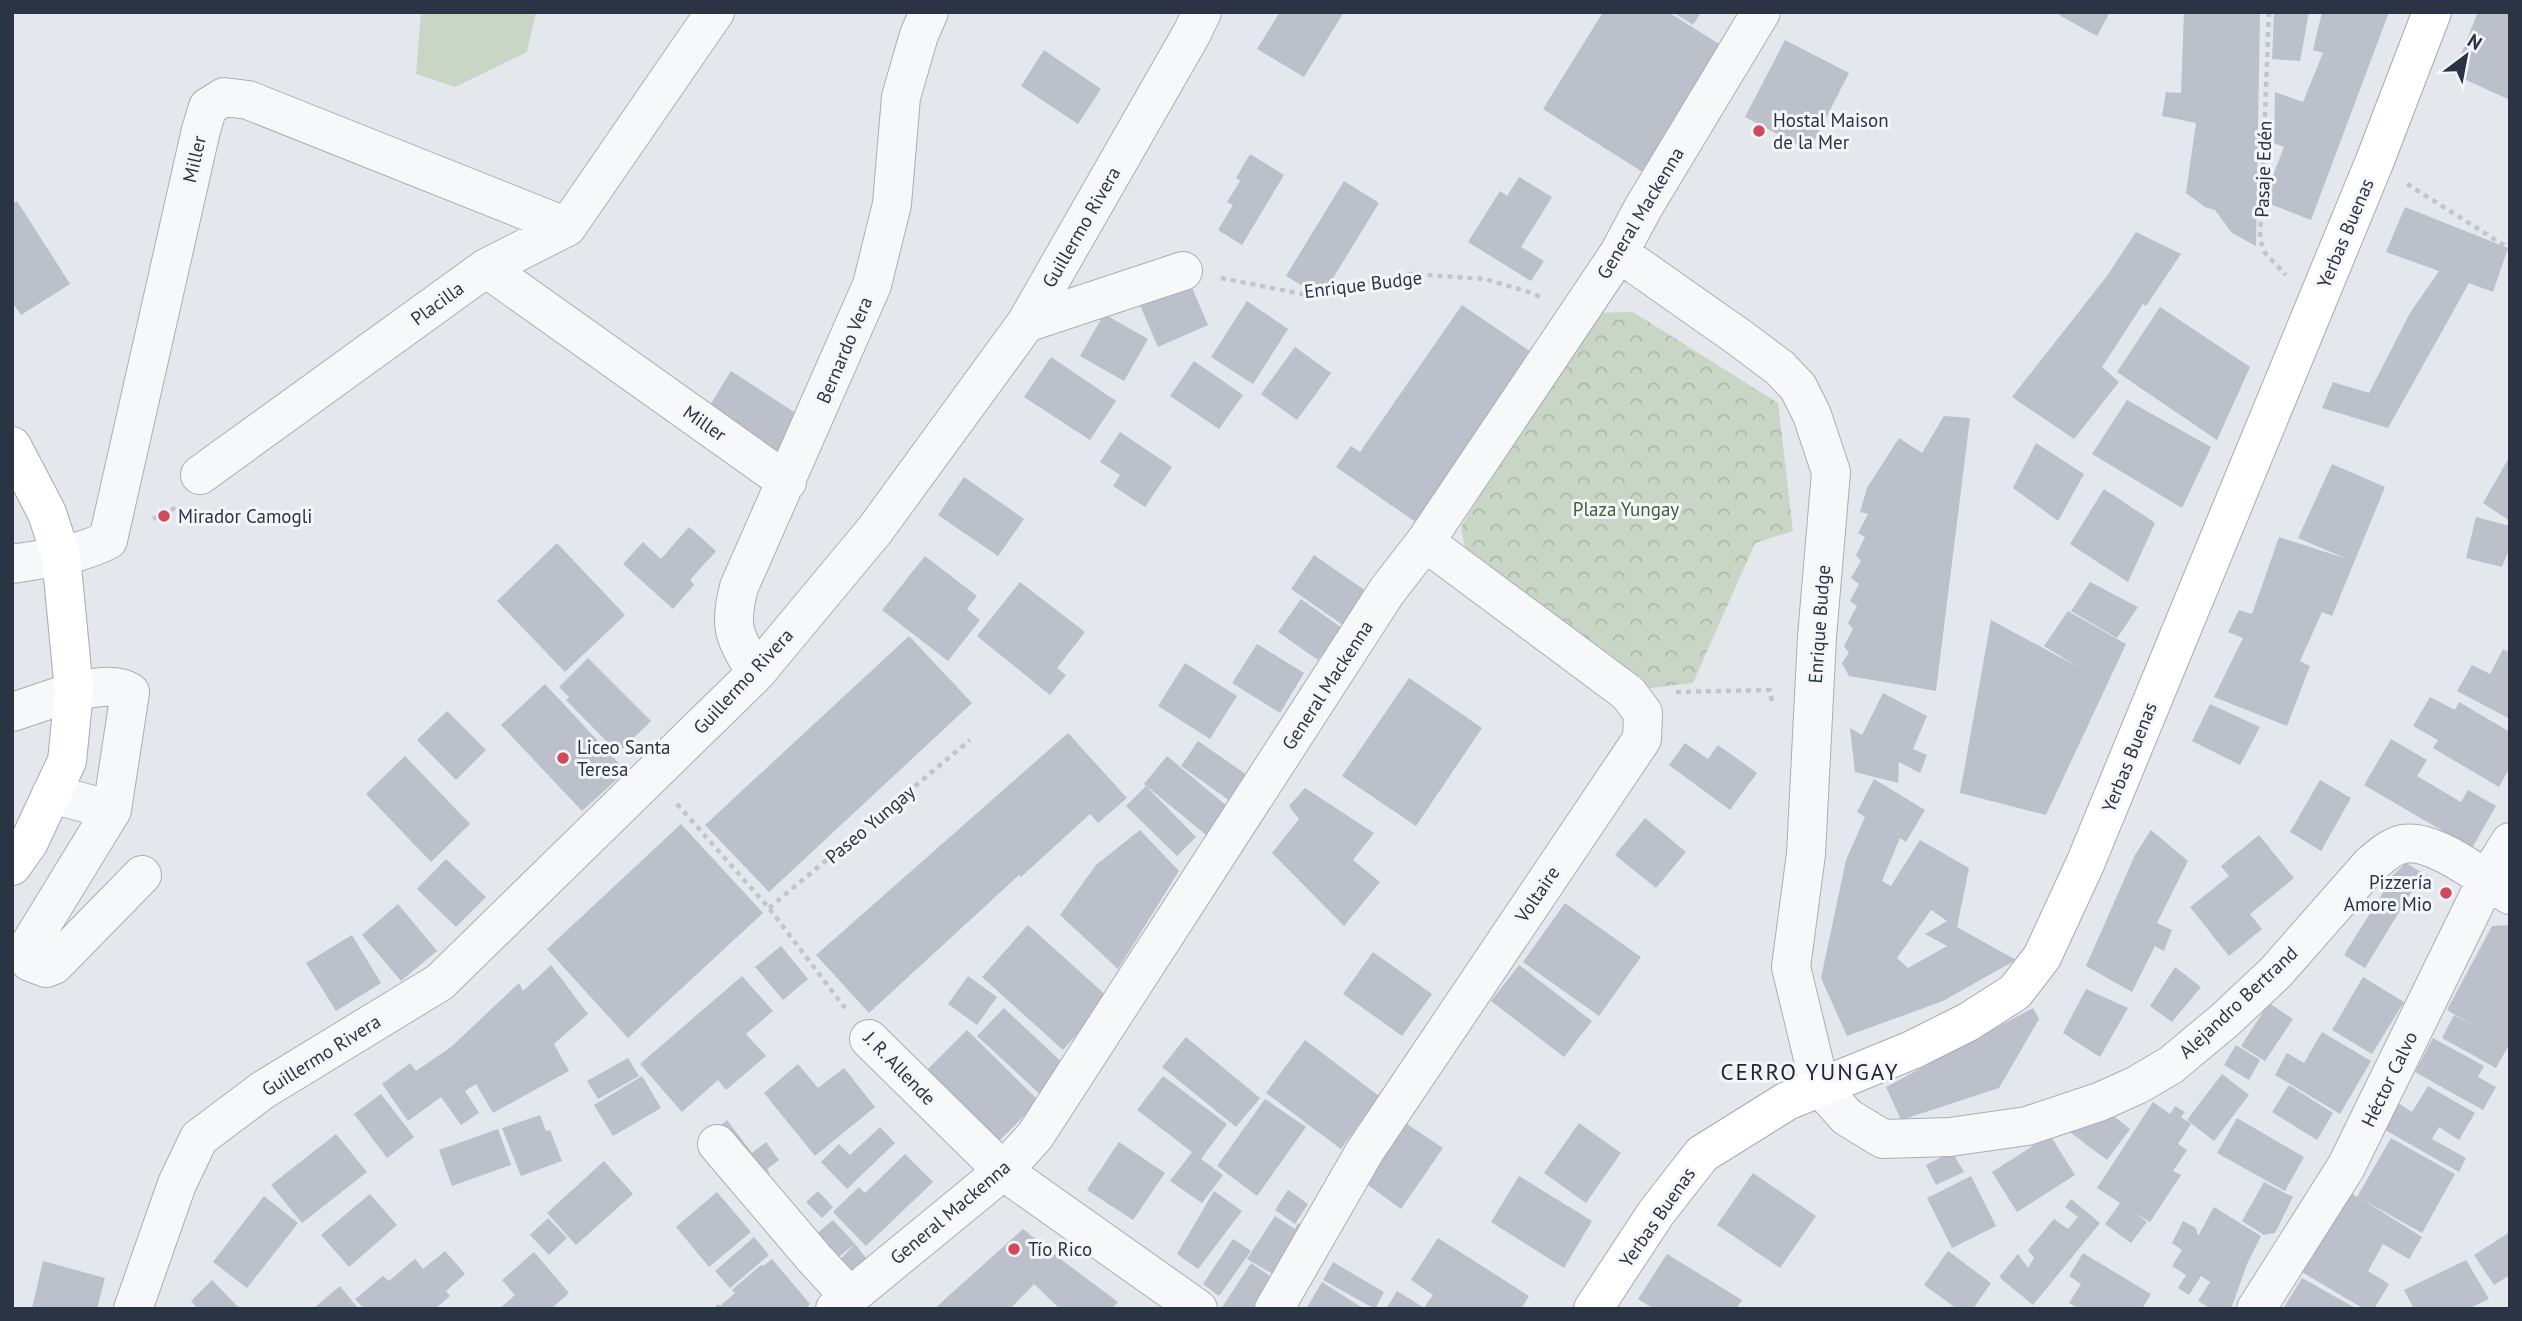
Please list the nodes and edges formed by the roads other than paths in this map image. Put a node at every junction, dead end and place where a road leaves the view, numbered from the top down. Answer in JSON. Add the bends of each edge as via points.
{"nodes":[{"id":1,"x":715,"y":12,"type":"edge"},
{"id":2,"x":929,"y":12,"type":"edge"},
{"id":3,"x":1202,"y":12,"type":"edge"},
{"id":4,"x":1761,"y":12,"type":"edge"},
{"id":5,"x":2432,"y":12,"type":"edge"},
{"id":6,"x":568,"y":227,"type":"junction"},
{"id":7,"x":1619,"y":253,"type":"junction"},
{"id":8,"x":486,"y":268,"type":"junction"},
{"id":9,"x":1182,"y":271,"type":"road end"},
{"id":10,"x":1026,"y":323,"type":"junction"},
{"id":11,"x":12,"y":446,"type":"edge"},
{"id":12,"x":200,"y":475,"type":"road end"},
{"id":13,"x":787,"y":482,"type":"junction"},
{"id":14,"x":1425,"y":542,"type":"junction"},
{"id":15,"x":61,"y":556,"type":"junction"},
{"id":16,"x":12,"y":564,"type":"edge"},
{"id":17,"x":756,"y":673,"type":"junction"},
{"id":18,"x":74,"y":691,"type":"junction"},
{"id":19,"x":12,"y":712,"type":"edge"},
{"id":20,"x":51,"y":794,"type":"junction"},
{"id":21,"x":112,"y":810,"type":"junction"},
{"id":22,"x":2510,"y":842,"type":"edge"},
{"id":23,"x":12,"y":866,"type":"edge"},
{"id":24,"x":142,"y":875,"type":"dead end"},
{"id":25,"x":2498,"y":888,"type":"edge"},
{"id":26,"x":869,"y":1039,"type":"road end"},
{"id":27,"x":1820,"y":1087,"type":"junction"},
{"id":28,"x":717,"y":1144,"type":"dead end"},
{"id":29,"x":1003,"y":1171,"type":"junction"},
{"id":30,"x":842,"y":1302,"type":"edge"},
{"id":31,"x":133,"y":1309,"type":"edge"},
{"id":32,"x":1198,"y":1309,"type":"edge"},
{"id":33,"x":1274,"y":1309,"type":"edge"},
{"id":34,"x":1593,"y":1309,"type":"edge"},
{"id":35,"x":2256,"y":1309,"type":"edge"}],
"edges":[{"from":1,"to":6,"type":"street","name":"Placilla"},
{"from":2,"to":13,"type":"street","name":"Bernardo Vera","via":[[901,96],[892,204],[872,285]]},
{"from":3,"to":10,"type":"street","name":"Guillermo Rivera"},
{"from":4,"to":7,"type":"street","name":"General Mackenna"},
{"from":5,"to":27,"type":"main road","name":"Yerbas Buenas","via":[[2085,864],[2042,957],[2015,992],[1968,1022]]},
{"from":6,"to":8,"type":"street","name":"Placilla"},
{"from":6,"to":15,"type":"street","name":"Miller","via":[[248,100],[223,97],[208,107],[108,540]]},
{"from":7,"to":14,"type":"street","name":"General Mackenna"},
{"from":7,"to":27,"type":"street","name":"Enrique Budge","via":[[1780,368],[1798,387],[1812,415],[1831,472],[1806,854],[1791,967]]},
{"from":8,"to":12,"type":"street","name":"Placilla"},
{"from":8,"to":13,"type":"street","name":"Miller"},
{"from":9,"to":10,"type":"street"},
{"from":10,"to":17,"type":"street","name":"Guillermo Rivera","via":[[875,530]]},
{"from":11,"to":15,"type":"main road","via":[[47,513]]},
{"from":13,"to":17,"type":"street","name":"Bernardo Vera","via":[[739,587],[732,613],[736,639]]},
{"from":14,"to":29,"type":"street","name":"General Mackenna","via":[[1387,591],[1035,1136]]},
{"from":14,"to":33,"type":"street","name":"Voltaire","via":[[1628,693],[1643,713],[1642,739],[1365,1151]]},
{"from":15,"to":16,"type":"street"},
{"from":15,"to":18,"type":"main road"},
{"from":17,"to":31,"type":"street","name":"Guillermo Rivera","via":[[440,982],[263,1090],[200,1138],[177,1184]]},
{"from":18,"to":19,"type":"street"},
{"from":18,"to":20,"type":"main road","via":[[67,761]]},
{"from":18,"to":21,"type":"street","via":[[120,688],[130,692]]},
{"from":20,"to":21,"type":"street"},
{"from":20,"to":23,"type":"main road","via":[[29,842]]},
{"from":21,"to":24,"type":"street","via":[[30,944],[30,962],[46,968],[54,965]]},
{"from":22,"to":25,"type":"street","name":"Héctor Calvo"},
{"from":25,"to":27,"type":"street","name":"Alejandro Bertrand","via":[[2435,849],[2416,843],[2388,850],[2276,972],[2171,1065],[2099,1102],[2027,1126],[1950,1137],[1882,1139],[1847,1117]]},
{"from":25,"to":35,"type":"street","name":"Héctor Calvo","via":[[2346,1167]]},
{"from":26,"to":29,"type":"street","name":"J. R. Allende"},
{"from":27,"to":34,"type":"main road","name":"Yerbas Buenas","via":[[1787,1101],[1702,1154],[1656,1213]]},
{"from":28,"to":30,"type":"street","via":[[814,1258]]},
{"from":29,"to":30,"type":"street","name":"General Mackenna"},
{"from":29,"to":32,"type":"street","name":"J. R. Allende"}]}
